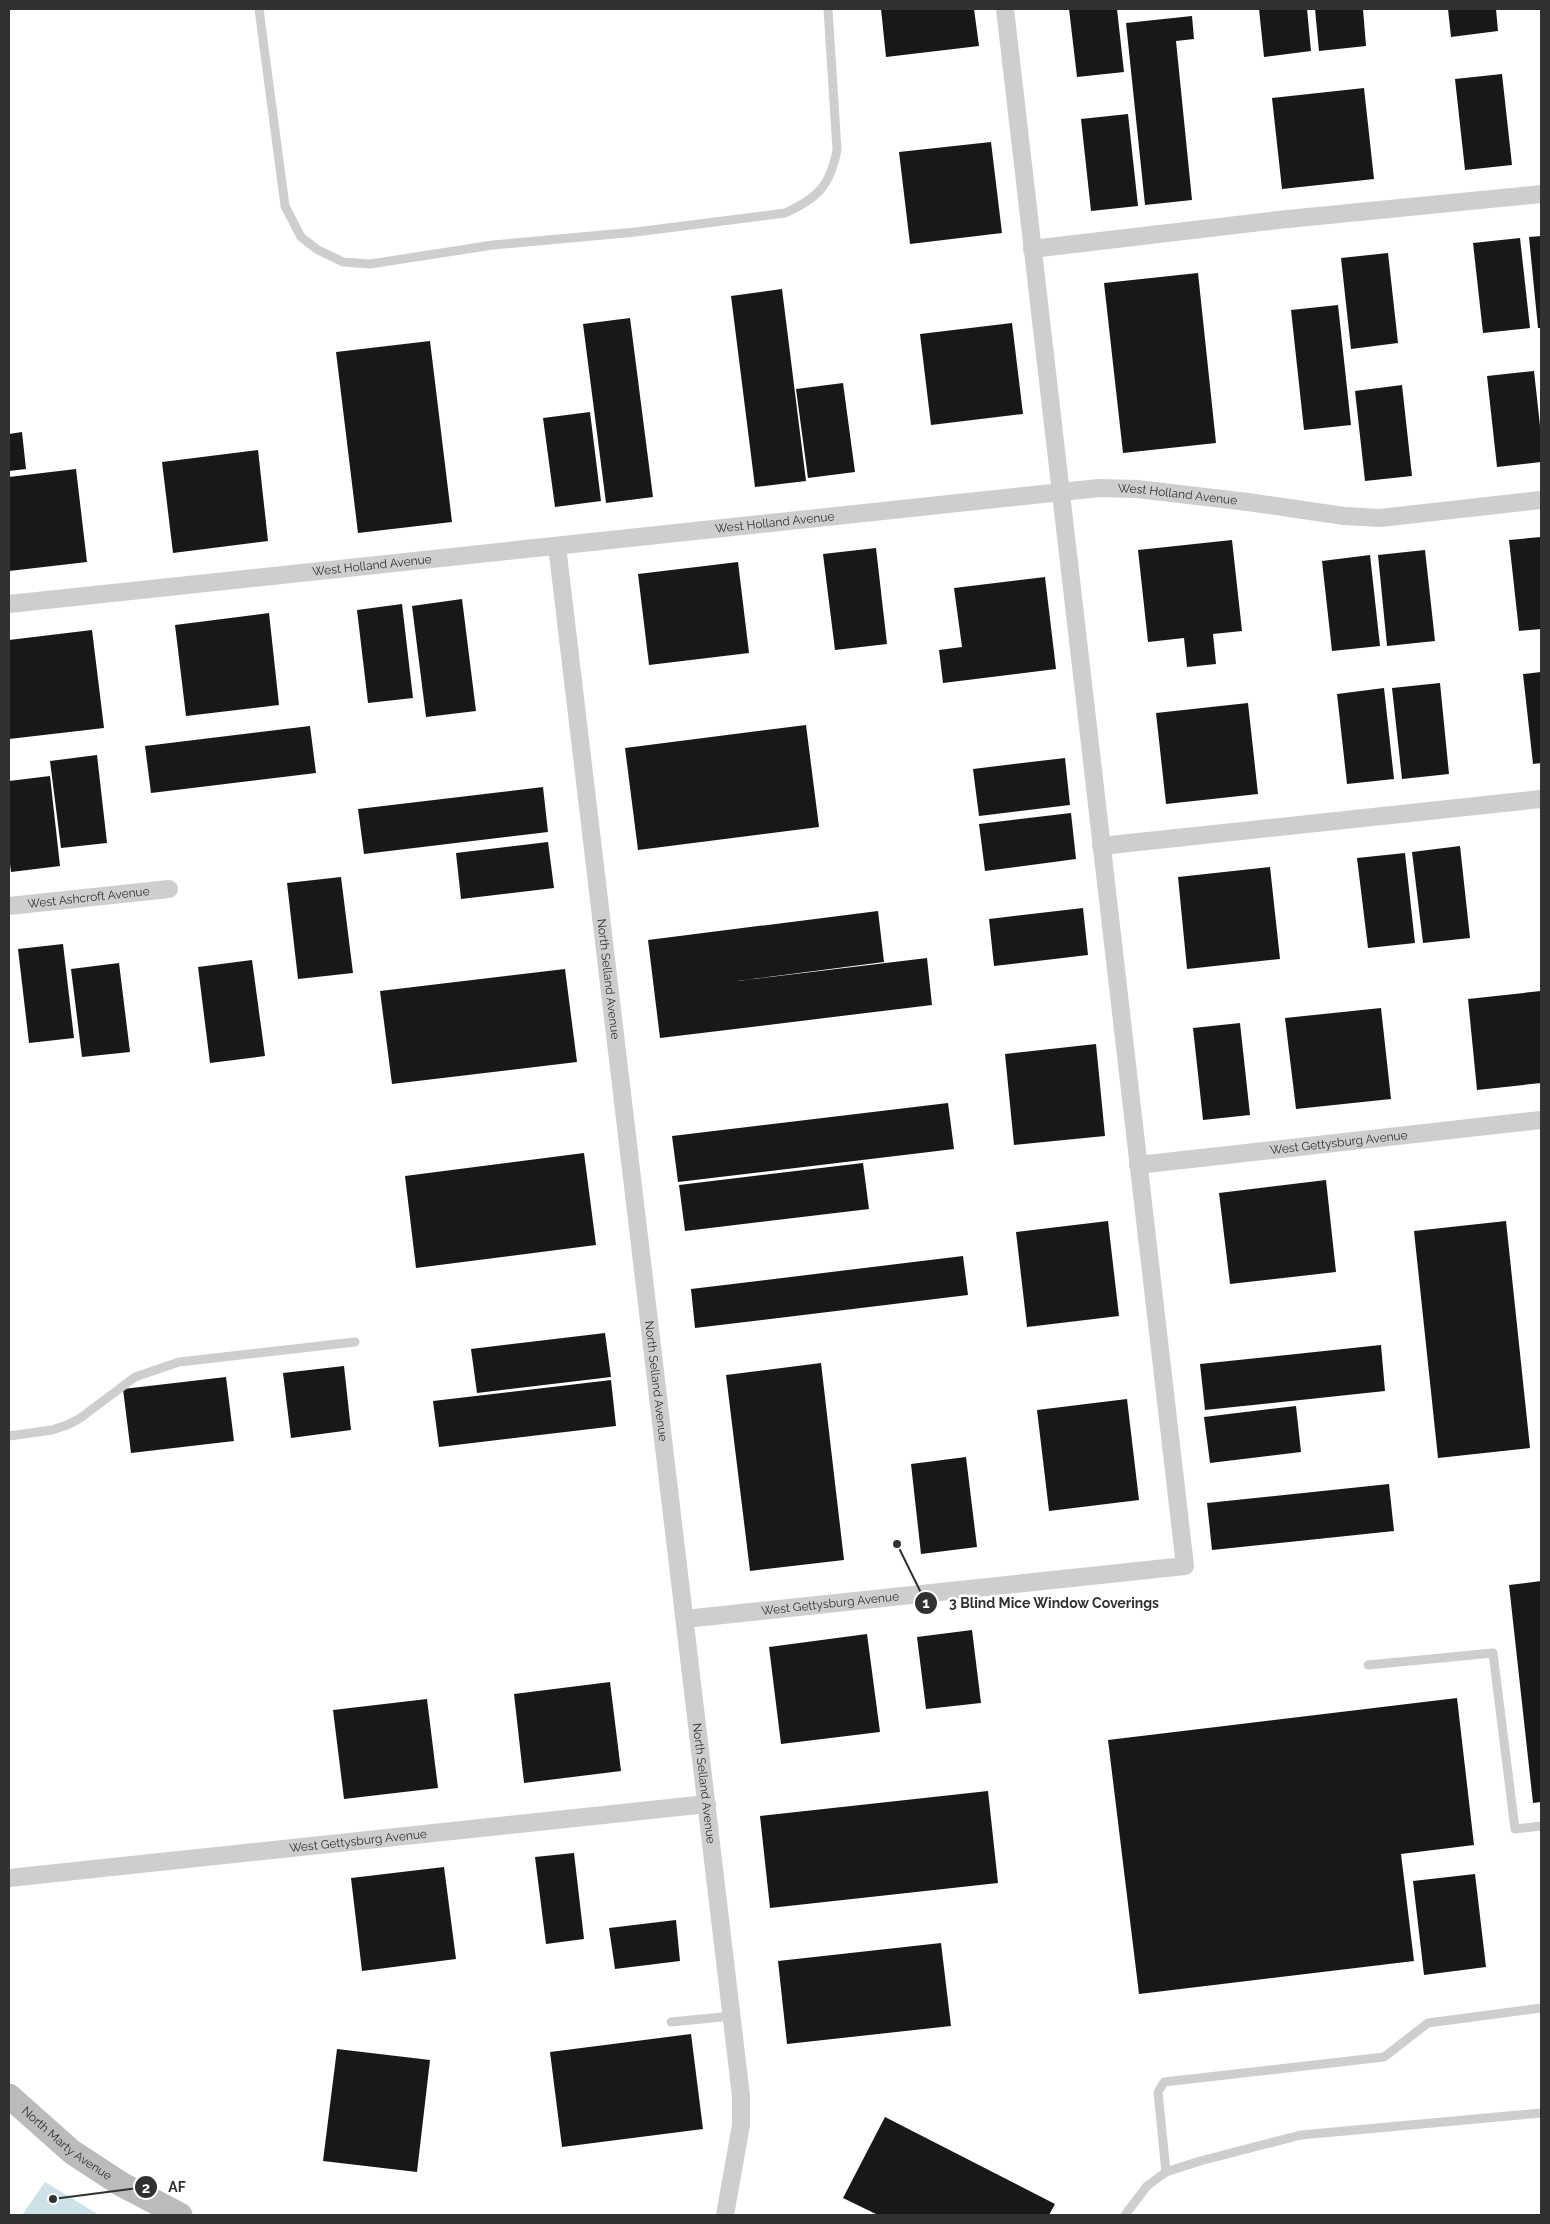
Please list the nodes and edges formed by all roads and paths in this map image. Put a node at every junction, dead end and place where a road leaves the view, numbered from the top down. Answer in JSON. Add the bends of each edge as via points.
{"nodes":[{"id":1,"x":259,"y":9,"type":"edge"},
{"id":2,"x":828,"y":9,"type":"edge"},
{"id":3,"x":1005,"y":9,"type":"edge"},
{"id":4,"x":1541,"y":194,"type":"edge"},
{"id":5,"x":1032,"y":249,"type":"junction"},
{"id":6,"x":1061,"y":492,"type":"junction"},
{"id":7,"x":1541,"y":500,"type":"edge"},
{"id":8,"x":557,"y":546,"type":"junction"},
{"id":9,"x":9,"y":604,"type":"edge"},
{"id":10,"x":1541,"y":799,"type":"edge"},
{"id":11,"x":1101,"y":846,"type":"junction"},
{"id":12,"x":168,"y":889,"type":"dead end"},
{"id":13,"x":9,"y":906,"type":"edge"},
{"id":14,"x":1541,"y":1120,"type":"edge"},
{"id":15,"x":1138,"y":1165,"type":"junction"},
{"id":16,"x":355,"y":1342,"type":"dead end"},
{"id":17,"x":9,"y":1436,"type":"edge"},
{"id":18,"x":684,"y":1619,"type":"junction"},
{"id":19,"x":1368,"y":1665,"type":"dead end"},
{"id":20,"x":707,"y":1804,"type":"junction"},
{"id":21,"x":1541,"y":1826,"type":"edge"},
{"id":22,"x":9,"y":1878,"type":"edge"},
{"id":23,"x":1541,"y":2008,"type":"edge"},
{"id":24,"x":732,"y":2016,"type":"junction"},
{"id":25,"x":671,"y":2022,"type":"dead end"},
{"id":26,"x":9,"y":2096,"type":"edge"},
{"id":27,"x":1541,"y":2113,"type":"edge"},
{"id":28,"x":1166,"y":2172,"type":"junction"},
{"id":29,"x":180,"y":2215,"type":"edge"},
{"id":30,"x":726,"y":2215,"type":"edge"},
{"id":31,"x":1125,"y":2215,"type":"edge"}],
"edges":[{"from":1,"to":2,"type":"lane","via":[[286,206],[301,237],[318,250],[343,262],[370,264],[493,245],[636,232],[785,213],[808,203],[826,184],[834,169],[837,150]]},
{"from":3,"to":5,"type":"street"},
{"from":4,"to":5,"type":"street"},
{"from":5,"to":6,"type":"street"},
{"from":6,"to":7,"type":"street","name":"West Holland Avenue","via":[[1137,489],[1380,518]]},
{"from":6,"to":8,"type":"street","name":"West Holland Avenue"},
{"from":6,"to":11,"type":"street"},
{"from":8,"to":9,"type":"street","name":"West Holland Avenue"},
{"from":8,"to":18,"type":"street","name":"North Selland Avenue"},
{"from":10,"to":11,"type":"street"},
{"from":11,"to":15,"type":"street"},
{"from":12,"to":13,"type":"street","name":"West Ashcroft Avenue"},
{"from":14,"to":15,"type":"street","name":"West Gettysburg Avenue"},
{"from":15,"to":18,"type":"street","name":"West Gettysburg Avenue","via":[[1185,1566]]},
{"from":16,"to":17,"type":"lane","via":[[179,1362],[135,1378],[68,1425]]},
{"from":18,"to":20,"type":"street","name":"North Selland Avenue"},
{"from":19,"to":21,"type":"lane","via":[[1493,1653],[1515,1829]]},
{"from":20,"to":22,"type":"street","name":"West Gettysburg Avenue"},
{"from":20,"to":24,"type":"street","name":"North Selland Avenue"},
{"from":23,"to":28,"type":"lane","via":[[1428,2023],[1384,2057],[1164,2082],[1158,2092]]},
{"from":24,"to":25,"type":"lane"},
{"from":24,"to":30,"type":"street","name":"North Selland Avenue","via":[[741,2125]]},
{"from":26,"to":29,"type":"street","name":"North Marty Avenue","via":[[72,2152]]},
{"from":27,"to":28,"type":"lane","via":[[1301,2135]]},
{"from":28,"to":31,"type":"lane","via":[[1147,2186]]}]}
